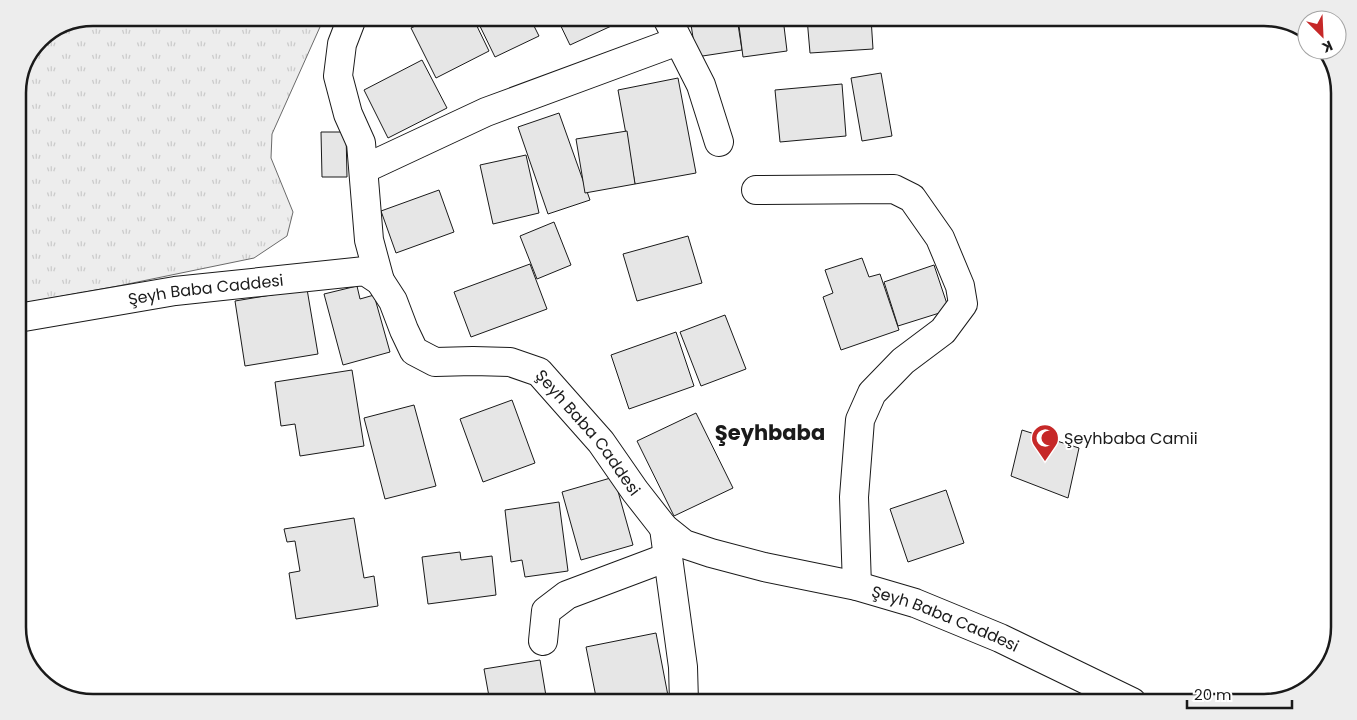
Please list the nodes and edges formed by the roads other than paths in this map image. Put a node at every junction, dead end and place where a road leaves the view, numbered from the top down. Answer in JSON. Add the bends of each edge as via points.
{"nodes":[{"id":1,"x":349,"y":26,"type":"edge"},
{"id":2,"x":673,"y":29,"type":"edge"},
{"id":3,"x":719,"y":142,"type":"dead end"},
{"id":4,"x":364,"y":169,"type":"junction"},
{"id":5,"x":756,"y":190,"type":"dead end"},
{"id":6,"x":380,"y":281,"type":"junction"},
{"id":7,"x":26,"y":317,"type":"edge"},
{"id":8,"x":664,"y":528,"type":"junction"},
{"id":9,"x":668,"y":557,"type":"junction"},
{"id":10,"x":857,"y":586,"type":"junction"},
{"id":11,"x":543,"y":641,"type":"dead end"},
{"id":12,"x":684,"y":694,"type":"edge"},
{"id":13,"x":1116,"y":694,"type":"edge"}],
"edges":[{"from":1,"to":4,"type":"street","via":[[342,44],[338,76],[348,114],[361,144]]},
{"from":2,"to":3,"type":"street","via":[[701,85]]},
{"from":2,"to":4,"type":"street"},
{"from":4,"to":6,"type":"street","via":[[369,240]]},
{"from":5,"to":10,"type":"street","via":[[894,189],[912,198],[940,238],[960,286],[963,304],[943,330],[903,361],[872,393],[860,420],[854,497]]},
{"from":6,"to":7,"type":"street","name":"Şeyh Baba Caddesi","via":[[366,271],[175,291]]},
{"from":6,"to":8,"type":"street","name":"Şeyh Baba Caddesi","via":[[393,301],[414,352],[435,362],[510,362],[539,372],[601,442]]},
{"from":8,"to":9,"type":"street"},
{"from":8,"to":10,"type":"street","name":"Şeyh Baba Caddesi","via":[[684,544],[711,553]]},
{"from":9,"to":11,"type":"street","via":[[567,595],[546,611]]},
{"from":9,"to":12,"type":"street"},
{"from":10,"to":13,"type":"street","name":"Şeyh Baba Caddesi","via":[[915,603],[1000,638]]}]}
